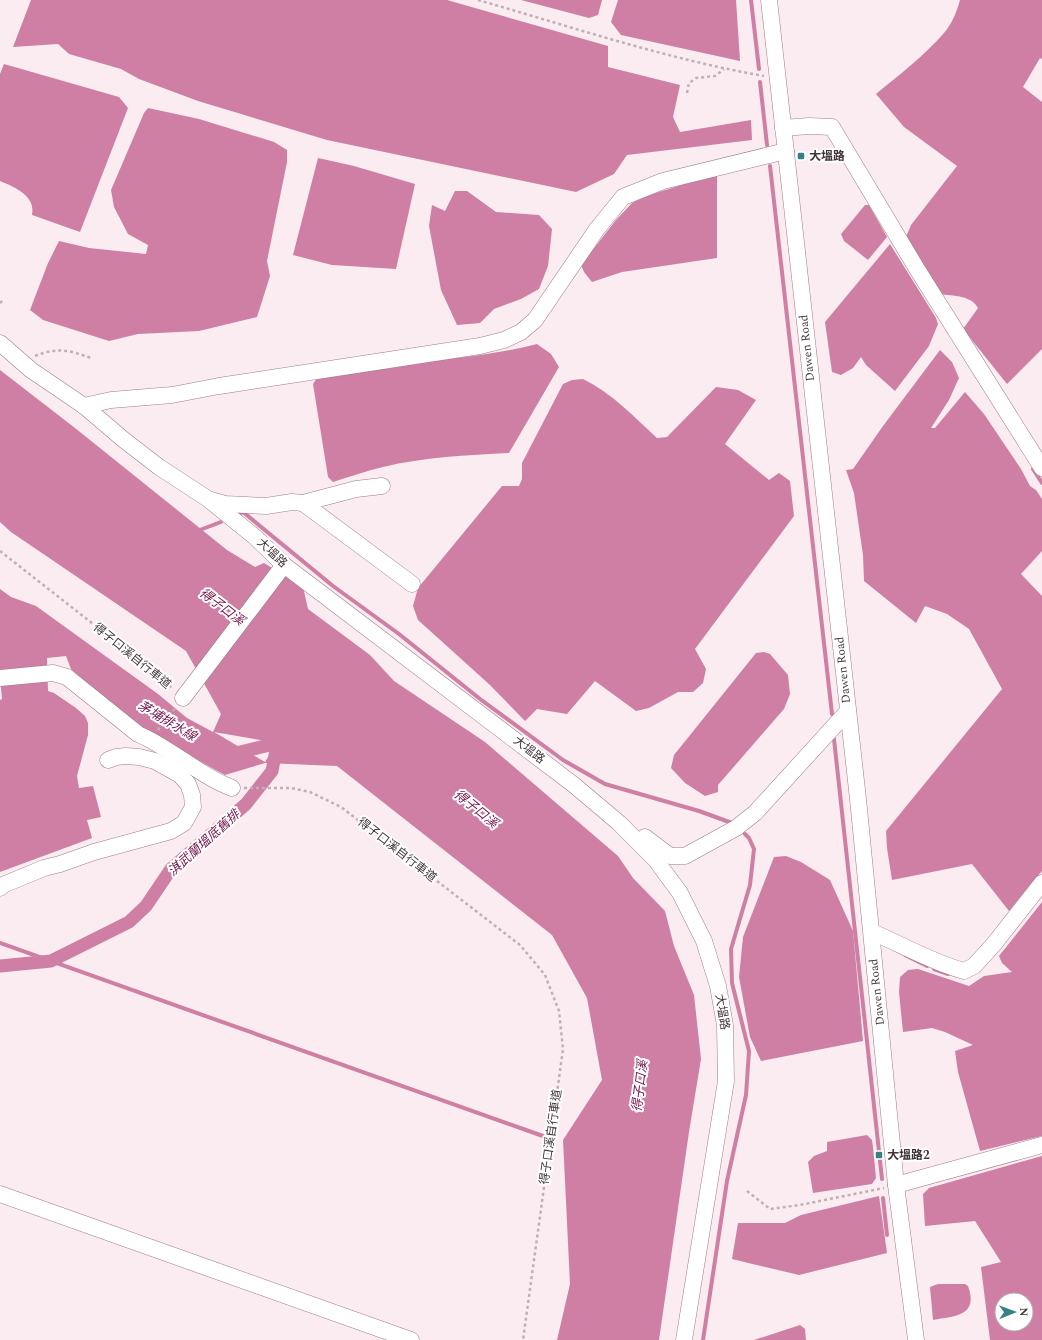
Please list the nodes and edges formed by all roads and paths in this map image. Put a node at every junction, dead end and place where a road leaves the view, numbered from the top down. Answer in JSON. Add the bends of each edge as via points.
{"nodes":[{"id":1,"x":478,"y":0,"type":"edge"},
{"id":2,"x":769,"y":0,"type":"edge"},
{"id":3,"x":724,"y":69,"type":"junction"},
{"id":4,"x":776,"y":78,"type":"junction"},
{"id":5,"x":687,"y":93,"type":"dead end"},
{"id":6,"x":783,"y":128,"type":"junction"},
{"id":7,"x":786,"y":151,"type":"junction"},
{"id":8,"x":3,"y":300,"type":"dead end"},
{"id":9,"x":0,"y":303,"type":"edge"},
{"id":10,"x":0,"y":343,"type":"edge"},
{"id":11,"x":90,"y":358,"type":"dead end"},
{"id":12,"x":23,"y":363,"type":"junction"},
{"id":13,"x":84,"y":406,"type":"junction"},
{"id":14,"x":1042,"y":468,"type":"edge"},
{"id":15,"x":382,"y":486,"type":"dead end"},
{"id":16,"x":208,"y":499,"type":"junction"},
{"id":17,"x":303,"y":503,"type":"junction"},
{"id":18,"x":0,"y":551,"type":"edge"},
{"id":19,"x":284,"y":565,"type":"junction"},
{"id":20,"x":412,"y":584,"type":"dead end"},
{"id":21,"x":0,"y":678,"type":"edge"},
{"id":22,"x":183,"y":698,"type":"junction"},
{"id":23,"x":848,"y":711,"type":"junction"},
{"id":24,"x":151,"y":740,"type":"junction"},
{"id":25,"x":108,"y":760,"type":"dead end"},
{"id":26,"x":232,"y":788,"type":"joint"},
{"id":27,"x":619,"y":824,"type":"junction"},
{"id":28,"x":1042,"y":883,"type":"edge"},
{"id":29,"x":0,"y":888,"type":"edge"},
{"id":30,"x":872,"y":932,"type":"junction"},
{"id":31,"x":1042,"y":1145,"type":"edge"},
{"id":32,"x":896,"y":1186,"type":"junction"},
{"id":33,"x":747,"y":1191,"type":"dead end"},
{"id":34,"x":0,"y":1194,"type":"edge"},
{"id":35,"x":411,"y":1340,"type":"edge"},
{"id":36,"x":523,"y":1340,"type":"edge"},
{"id":37,"x":684,"y":1340,"type":"edge"},
{"id":38,"x":916,"y":1340,"type":"edge"}],
"edges":[{"from":1,"to":3,"type":"path"},
{"from":2,"to":4,"type":"street","name":"Dawen Road"},
{"from":3,"to":4,"type":"path"},
{"from":3,"to":5,"type":"path","via":[[715,76],[692,80]]},
{"from":4,"to":6,"type":"street","name":"Dawen Road"},
{"from":6,"to":7,"type":"street","name":"Dawen Road"},
{"from":6,"to":14,"type":"street","via":[[832,127],[917,269]]},
{"from":7,"to":13,"type":"street","via":[[663,181],[623,197],[596,229],[536,320],[521,332],[504,340],[172,395],[111,400]]},
{"from":7,"to":23,"type":"street","name":"Dawen Road"},
{"from":8,"to":9,"type":"path"},
{"from":10,"to":12,"type":"street","name":"大塭路"},
{"from":11,"to":12,"type":"path","via":[[57,349]]},
{"from":12,"to":13,"type":"street","name":"大塭路"},
{"from":13,"to":16,"type":"street","name":"大塭路","via":[[159,467]]},
{"from":15,"to":17,"type":"street","via":[[356,489]]},
{"from":16,"to":17,"type":"street","via":[[225,504],[266,506]]},
{"from":16,"to":19,"type":"street","name":"大塭路","via":[[255,537]]},
{"from":17,"to":20,"type":"street"},
{"from":18,"to":22,"type":"path","name":"得子口溪自行車道","via":[[162,678]]},
{"from":19,"to":22,"type":"street"},
{"from":19,"to":27,"type":"street","name":"大塭路","via":[[574,785]]},
{"from":21,"to":24,"type":"street","via":[[53,673],[67,677],[126,726]]},
{"from":22,"to":24,"type":"path"},
{"from":23,"to":27,"type":"street","via":[[756,814],[685,856],[670,856],[632,827]]},
{"from":23,"to":30,"type":"street","name":"Dawen Road"},
{"from":24,"to":26,"type":"street","via":[[219,783]]},
{"from":25,"to":29,"type":"street","via":[[126,756],[155,761],[180,776],[188,784],[193,807],[184,823],[171,831],[44,868]]},
{"from":26,"to":36,"type":"path","name":"得子口溪自行車道","via":[[291,788],[310,792],[341,807],[520,945],[545,975],[559,1011],[563,1049]]},
{"from":27,"to":37,"type":"street","name":"大塭路","via":[[655,859],[680,893],[704,941],[718,986],[725,1025],[726,1081]]},
{"from":28,"to":30,"type":"street","via":[[994,944],[974,966],[964,971],[915,953]]},
{"from":30,"to":32,"type":"street","name":"Dawen Road"},
{"from":31,"to":32,"type":"street"},
{"from":32,"to":33,"type":"path","via":[[770,1209]]},
{"from":32,"to":38,"type":"street","name":"Dawen Road"},
{"from":34,"to":35,"type":"street"}]}
